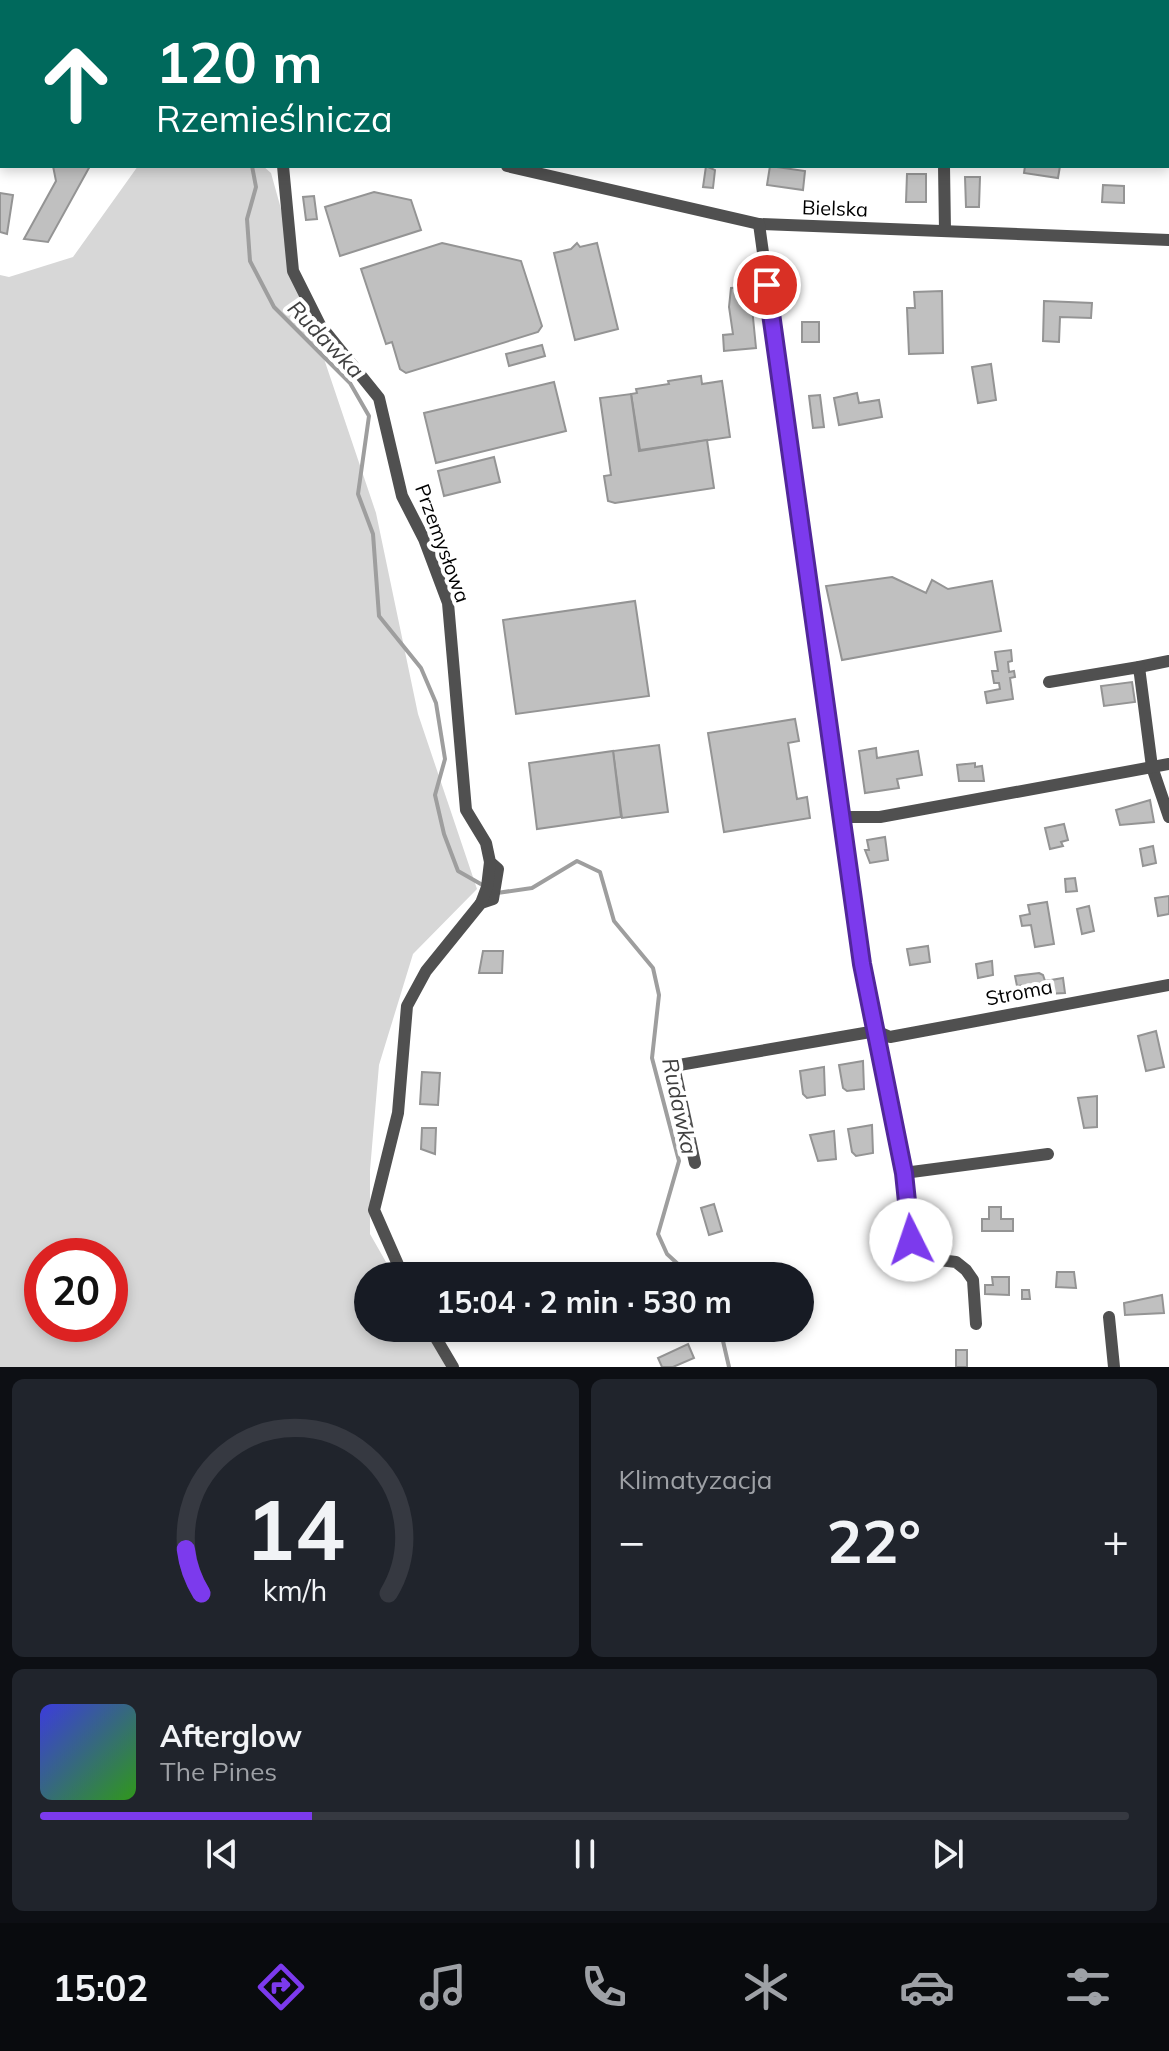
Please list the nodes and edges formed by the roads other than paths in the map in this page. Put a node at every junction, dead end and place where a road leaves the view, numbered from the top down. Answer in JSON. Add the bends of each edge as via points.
{"nodes":[{"id":1,"x":283,"y":168,"type":"edge"},
{"id":2,"x":516,"y":168,"type":"edge"},
{"id":3,"x":944,"y":168,"type":"edge"},
{"id":4,"x":759,"y":224,"type":"junction"},
{"id":5,"x":945,"y":231,"type":"junction"},
{"id":6,"x":1169,"y":240,"type":"edge"},
{"id":7,"x":1169,"y":661,"type":"edge"},
{"id":8,"x":1139,"y":667,"type":"junction"},
{"id":9,"x":1049,"y":682,"type":"dead end"},
{"id":10,"x":1169,"y":764,"type":"edge"},
{"id":11,"x":1152,"y":767,"type":"junction"},
{"id":12,"x":844,"y":817,"type":"junction"},
{"id":13,"x":1169,"y":817,"type":"edge"},
{"id":14,"x":490,"y":862,"type":"junction"},
{"id":15,"x":487,"y":901,"type":"junction"},
{"id":16,"x":1169,"y":985,"type":"edge"},
{"id":17,"x":876,"y":1031,"type":"junction"},
{"id":18,"x":1048,"y":1154,"type":"dead end"},
{"id":19,"x":695,"y":1163,"type":"dead end"},
{"id":20,"x":904,"y":1173,"type":"junction"},
{"id":21,"x":397,"y":1262,"type":"edge"},
{"id":22,"x":1109,"y":1317,"type":"dead end"},
{"id":23,"x":976,"y":1324,"type":"dead end"},
{"id":24,"x":438,"y":1342,"type":"edge"},
{"id":25,"x":453,"y":1367,"type":"edge"},
{"id":26,"x":1114,"y":1367,"type":"edge"}],
"edges":[{"from":1,"to":14,"type":"street","name":"Przemysłowa","via":[[293,271],[320,325],[379,398],[402,496],[448,603],[466,810],[486,843]]},
{"from":2,"to":4,"type":"street","name":"Bielska"},
{"from":3,"to":5,"type":"street"},
{"from":4,"to":5,"type":"street","name":"Bielska"},
{"from":4,"to":12,"type":"street"},
{"from":5,"to":6,"type":"street","name":"Bielska"},
{"from":7,"to":8,"type":"street"},
{"from":8,"to":9,"type":"street"},
{"from":8,"to":11,"type":"street"},
{"from":10,"to":11,"type":"street"},
{"from":11,"to":12,"type":"street","via":[[880,817]]},
{"from":11,"to":13,"type":"street"},
{"from":12,"to":17,"type":"street"},
{"from":14,"to":15,"type":"street","name":"Przemysłowa"},
{"from":14,"to":15,"type":"street","name":"Przemysłowa","via":[[498,869],[499,880]]},
{"from":15,"to":21,"type":"street","name":"Przemysłowa","via":[[426,971],[407,1006],[398,1113],[374,1210]]},
{"from":16,"to":17,"type":"street","name":"Stroma","via":[[890,1037]]},
{"from":17,"to":19,"type":"street","name":"Stroma","via":[[679,1065],[675,1071]]},
{"from":17,"to":20,"type":"street"},
{"from":18,"to":20,"type":"street"},
{"from":20,"to":23,"type":"street","via":[[915,1251],[923,1258],[956,1262],[966,1270],[973,1280]]},
{"from":22,"to":26,"type":"street"},
{"from":24,"to":25,"type":"street"}]}
